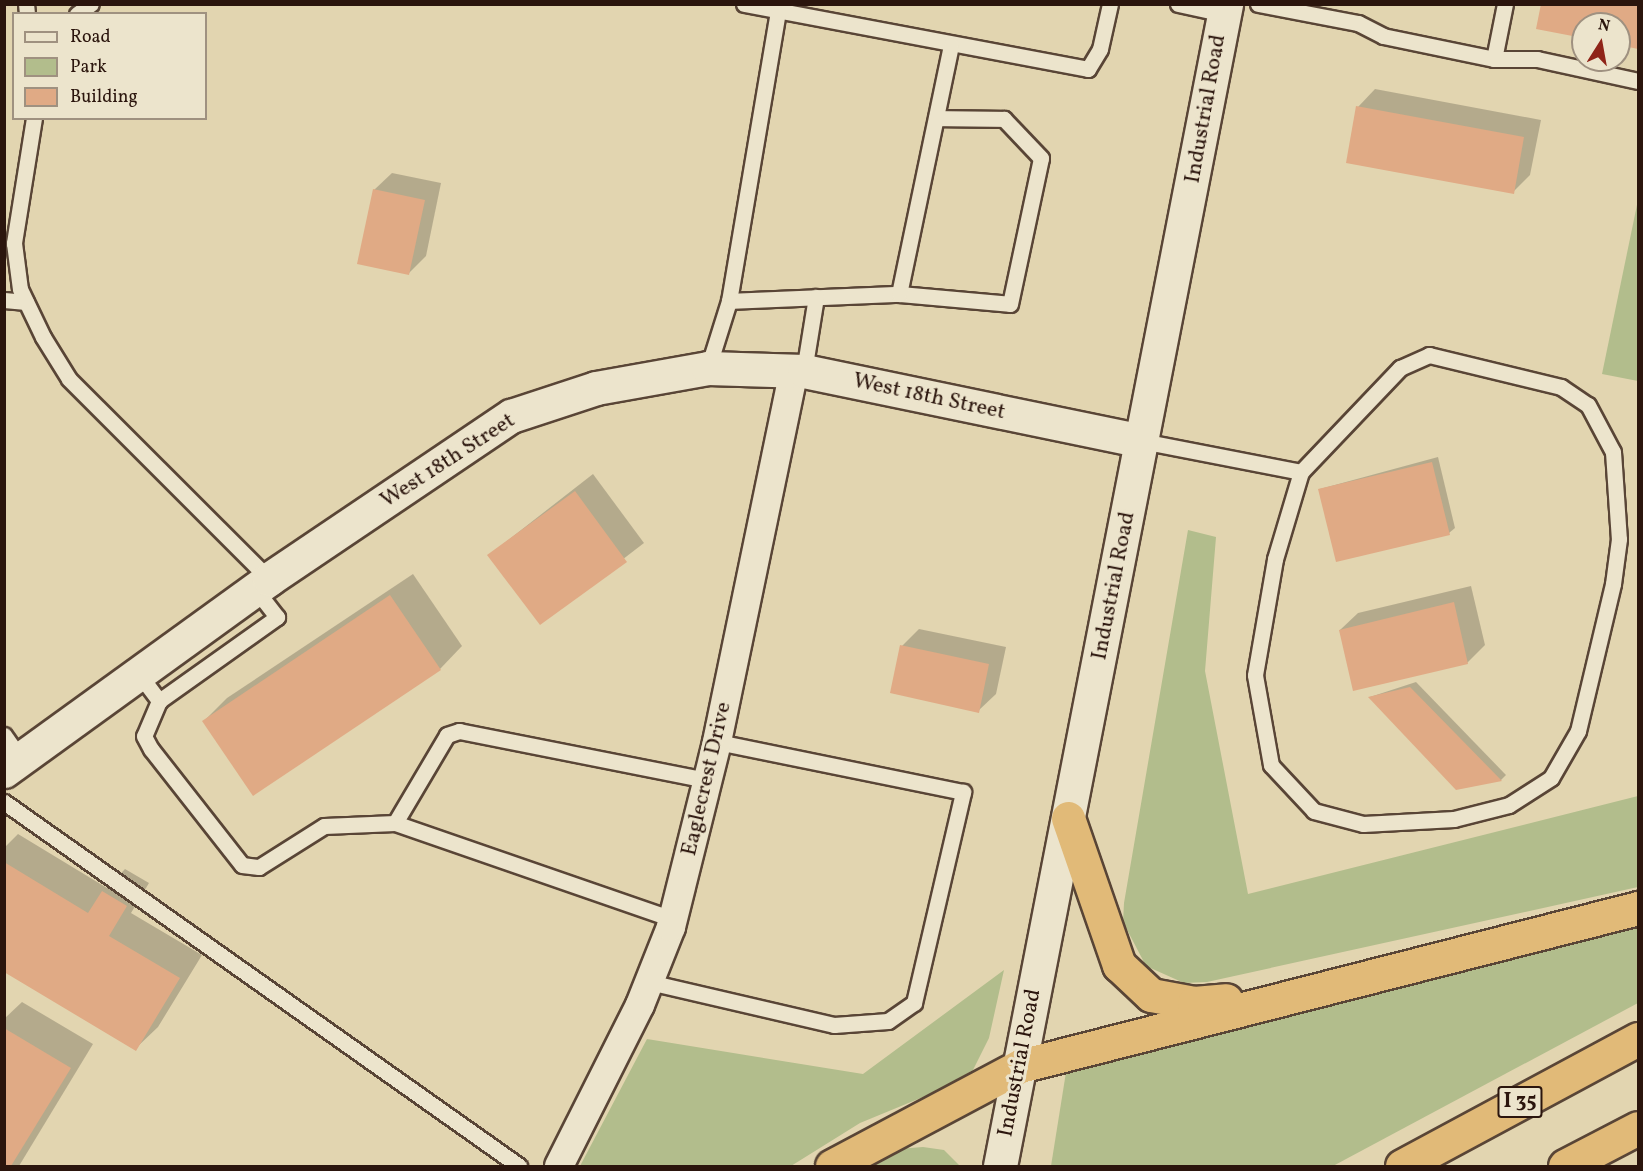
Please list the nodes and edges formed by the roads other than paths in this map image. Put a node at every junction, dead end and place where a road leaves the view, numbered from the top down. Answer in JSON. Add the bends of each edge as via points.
{"nodes":[{"id":1,"x":744,"y":4,"type":"edge"},
{"id":2,"x":1110,"y":4,"type":"edge"},
{"id":3,"x":1178,"y":4,"type":"edge"},
{"id":4,"x":1258,"y":4,"type":"edge"},
{"id":5,"x":1505,"y":4,"type":"edge"},
{"id":6,"x":1225,"y":9,"type":"edge"},
{"id":7,"x":778,"y":11,"type":"junction"},
{"id":8,"x":1326,"y":11,"type":"edge"},
{"id":9,"x":951,"y":45,"type":"junction"},
{"id":10,"x":1494,"y":59,"type":"junction"},
{"id":11,"x":1638,"y":81,"type":"edge"},
{"id":12,"x":936,"y":118,"type":"junction"},
{"id":13,"x":34,"y":120,"type":"edge"},
{"id":14,"x":899,"y":294,"type":"junction"},
{"id":15,"x":816,"y":297,"type":"junction"},
{"id":16,"x":4,"y":300,"type":"edge"},
{"id":17,"x":729,"y":301,"type":"junction"},
{"id":18,"x":26,"y":302,"type":"junction"},
{"id":19,"x":708,"y":368,"type":"junction"},
{"id":20,"x":799,"y":371,"type":"junction"},
{"id":21,"x":1142,"y":441,"type":"junction"},
{"id":22,"x":1301,"y":472,"type":"junction"},
{"id":23,"x":262,"y":584,"type":"junction"},
{"id":24,"x":139,"y":674,"type":"junction"},
{"id":25,"x":159,"y":700,"type":"junction"},
{"id":26,"x":717,"y":742,"type":"junction"},
{"id":27,"x":10,"y":755,"type":"edge"},
{"id":28,"x":707,"y":780,"type":"junction"},
{"id":29,"x":4,"y":802,"type":"edge"},
{"id":30,"x":1068,"y":818,"type":"junction"},
{"id":31,"x":395,"y":823,"type":"junction"},
{"id":32,"x":1638,"y":908,"type":"edge"},
{"id":33,"x":673,"y":919,"type":"junction"},
{"id":34,"x":649,"y":982,"type":"junction"},
{"id":35,"x":1284,"y":995,"type":"junction"},
{"id":36,"x":1638,"y":1039,"type":"edge"},
{"id":37,"x":1020,"y":1066,"type":"junction"},
{"id":38,"x":1638,"y":1128,"type":"edge"},
{"id":39,"x":519,"y":1167,"type":"edge"},
{"id":40,"x":559,"y":1167,"type":"edge"},
{"id":41,"x":832,"y":1167,"type":"edge"},
{"id":42,"x":1000,"y":1167,"type":"edge"},
{"id":43,"x":1402,"y":1167,"type":"edge"},
{"id":44,"x":1565,"y":1167,"type":"edge"}],
"edges":[{"from":1,"to":7,"type":"lane"},
{"from":2,"to":9,"type":"lane","via":[[1100,50],[1088,69]]},
{"from":3,"to":6,"type":"lane"},
{"from":4,"to":8,"type":"lane"},
{"from":5,"to":10,"type":"lane"},
{"from":6,"to":21,"type":"street","name":"Industrial Road"},
{"from":7,"to":9,"type":"lane"},
{"from":7,"to":17,"type":"lane"},
{"from":8,"to":10,"type":"lane","via":[[1383,36]]},
{"from":9,"to":12,"type":"lane"},
{"from":10,"to":11,"type":"lane","via":[[1537,59]]},
{"from":12,"to":14,"type":"lane"},
{"from":12,"to":14,"type":"lane","via":[[1004,119],[1041,158],[1010,304]]},
{"from":13,"to":18,"type":"lane","via":[[14,243]]},
{"from":14,"to":15,"type":"lane"},
{"from":15,"to":17,"type":"lane"},
{"from":15,"to":20,"type":"lane"},
{"from":16,"to":18,"type":"lane"},
{"from":17,"to":19,"type":"lane"},
{"from":18,"to":23,"type":"lane","via":[[69,379]]},
{"from":19,"to":20,"type":"street","name":"West 18th Street"},
{"from":19,"to":23,"type":"street","name":"West 18th Street","via":[[596,388],[511,416]]},
{"from":20,"to":21,"type":"street","name":"West 18th Street"},
{"from":20,"to":26,"type":"street","name":"Eaglecrest Drive"},
{"from":21,"to":22,"type":"lane"},
{"from":21,"to":30,"type":"street","name":"Industrial Road"},
{"from":22,"to":22,"type":"lane","via":[[1275,560],[1255,675],[1270,765],[1314,811],[1363,824],[1465,816],[1509,805],[1551,778],[1578,731],[1619,538],[1613,452],[1588,405],[1561,387],[1429,355],[1400,368]]},
{"from":23,"to":24,"type":"street","name":"West 18th Street"},
{"from":23,"to":25,"type":"lane","via":[[277,617]]},
{"from":24,"to":25,"type":"lane"},
{"from":24,"to":27,"type":"street","name":"West 18th Street"},
{"from":25,"to":31,"type":"lane","via":[[144,736],[242,866],[259,867],[324,826]]},
{"from":26,"to":28,"type":"street","name":"Eaglecrest Drive"},
{"from":26,"to":34,"type":"lane","via":[[963,792],[914,1003],[888,1021],[834,1025]]},
{"from":28,"to":31,"type":"lane","via":[[459,731],[447,735]]},
{"from":28,"to":33,"type":"street","name":"Eaglecrest Drive"},
{"from":29,"to":39,"type":"lane"},
{"from":30,"to":35,"type":"highway","via":[[1119,965],[1151,995],[1194,1003]]},
{"from":30,"to":37,"type":"street","name":"Industrial Road"},
{"from":31,"to":33,"type":"lane"},
{"from":32,"to":35,"type":"highway"},
{"from":33,"to":34,"type":"street","name":"Eaglecrest Drive"},
{"from":34,"to":40,"type":"street","name":"Eaglecrest Drive"},
{"from":35,"to":37,"type":"highway"},
{"from":36,"to":43,"type":"highway","number":"I 35"},
{"from":37,"to":41,"type":"highway"},
{"from":37,"to":42,"type":"street","name":"Industrial Road"},
{"from":38,"to":44,"type":"highway"}]}
